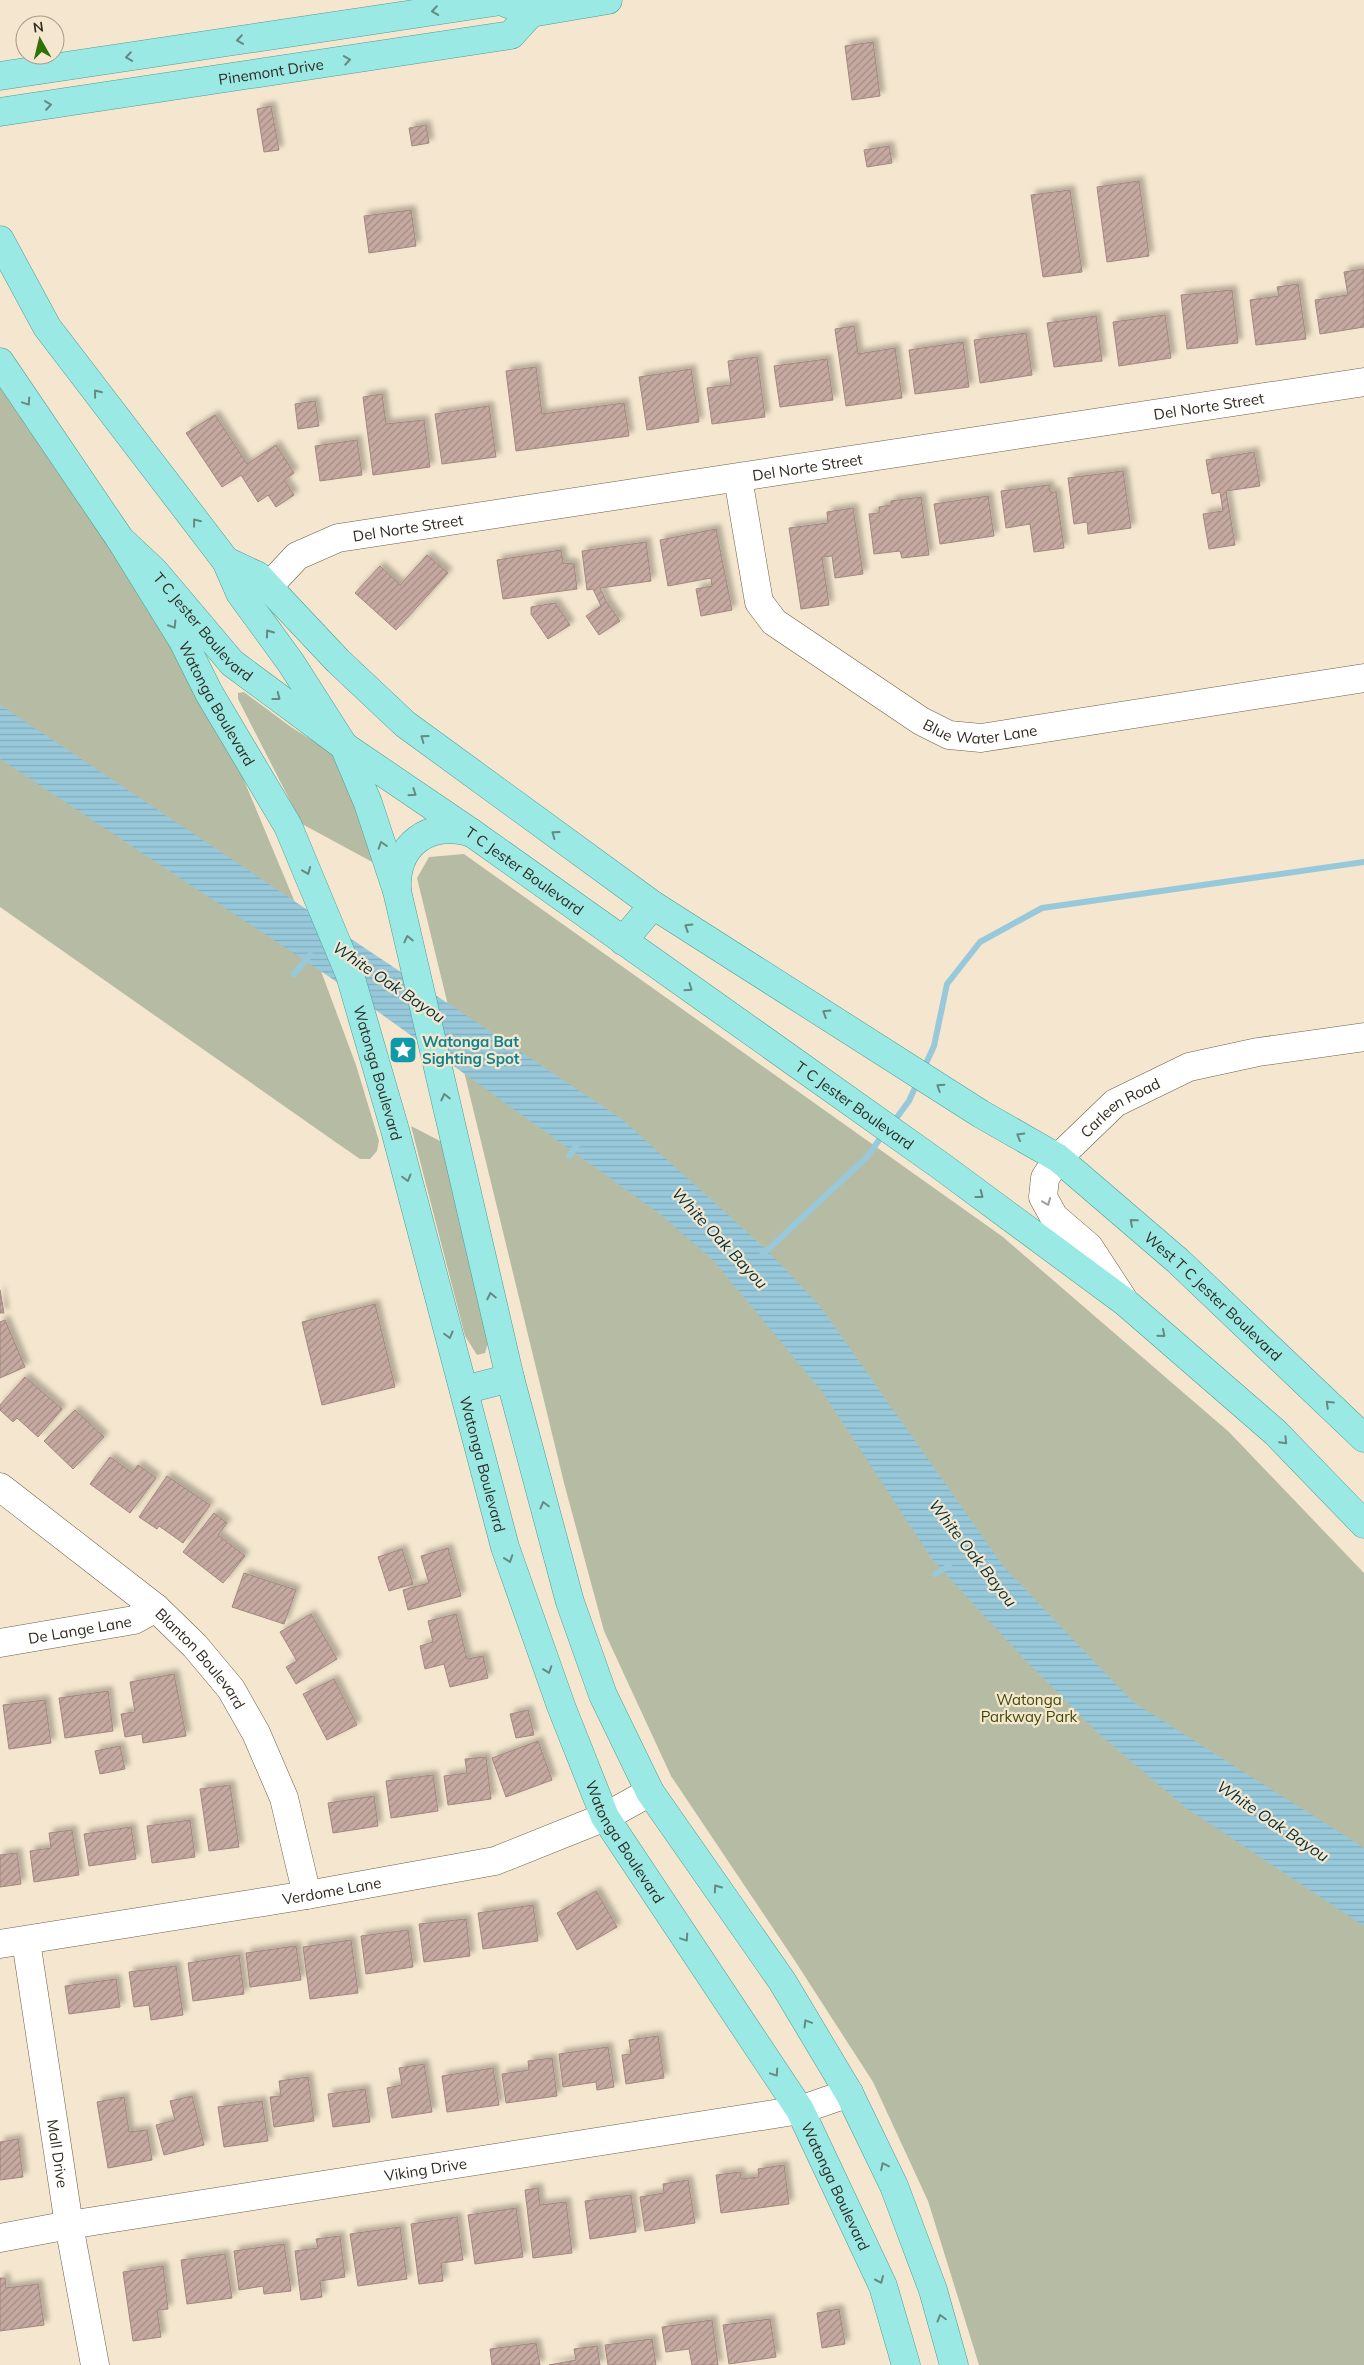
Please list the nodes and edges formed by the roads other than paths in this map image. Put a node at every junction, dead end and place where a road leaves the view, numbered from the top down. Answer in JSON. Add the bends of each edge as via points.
{"nodes":[{"id":1,"x":608,"y":0,"type":"edge"},
{"id":2,"x":531,"y":13,"type":"junction"},
{"id":3,"x":267,"y":36,"type":"junction"},
{"id":4,"x":274,"y":71,"type":"junction"},
{"id":5,"x":0,"y":76,"type":"edge"},
{"id":6,"x":0,"y":112,"type":"edge"},
{"id":7,"x":0,"y":240,"type":"edge"},
{"id":8,"x":0,"y":362,"type":"edge"},
{"id":9,"x":1364,"y":382,"type":"edge"},
{"id":10,"x":738,"y":478,"type":"junction"},
{"id":11,"x":120,"y":539,"type":"junction"},
{"id":12,"x":226,"y":561,"type":"junction"},
{"id":13,"x":268,"y":586,"type":"junction"},
{"id":14,"x":1364,"y":678,"type":"edge"},
{"id":15,"x":344,"y":746,"type":"junction"},
{"id":16,"x":472,"y":833,"type":"junction"},
{"id":17,"x":397,"y":891,"type":"junction"},
{"id":18,"x":653,"y":905,"type":"junction"},
{"id":19,"x":623,"y":942,"type":"junction"},
{"id":20,"x":1364,"y":1037,"type":"edge"},
{"id":21,"x":1058,"y":1158,"type":"junction"},
{"id":22,"x":1125,"y":1302,"type":"junction"},
{"id":23,"x":510,"y":1378,"type":"junction"},
{"id":24,"x":464,"y":1390,"type":"junction"},
{"id":25,"x":1364,"y":1438,"type":"edge"},
{"id":26,"x":0,"y":1487,"type":"edge"},
{"id":27,"x":1364,"y":1524,"type":"edge"},
{"id":28,"x":156,"y":1608,"type":"junction"},
{"id":29,"x":0,"y":1644,"type":"edge"},
{"id":30,"x":650,"y":1792,"type":"junction"},
{"id":31,"x":605,"y":1817,"type":"junction"},
{"id":32,"x":307,"y":1895,"type":"junction"},
{"id":33,"x":13,"y":1943,"type":"edge"},
{"id":34,"x":848,"y":2093,"type":"junction"},
{"id":35,"x":800,"y":2110,"type":"junction"},
{"id":36,"x":69,"y":2225,"type":"junction"},
{"id":37,"x":0,"y":2238,"type":"edge"},
{"id":38,"x":95,"y":2365,"type":"edge"},
{"id":39,"x":906,"y":2365,"type":"edge"},
{"id":40,"x":954,"y":2365,"type":"edge"}],
"edges":[{"from":1,"to":2,"type":"main road"},
{"from":2,"to":3,"type":"main road","one_way":true,"via":[[501,1]]},
{"from":4,"to":2,"type":"main road","name":"Pinemont Drive","one_way":true,"via":[[511,36]]},
{"from":3,"to":4,"type":"main road"},
{"from":3,"to":5,"type":"main road","one_way":true},
{"from":6,"to":4,"type":"main road","name":"Pinemont Drive","one_way":true},
{"from":12,"to":7,"type":"main road","one_way":true,"via":[[47,327]]},
{"from":8,"to":11,"type":"main road","name":"T C Jester Boulevard","one_way":true},
{"from":9,"to":10,"type":"street","name":"Del Norte Street"},
{"from":10,"to":13,"type":"street","name":"Del Norte Street","via":[[338,538],[297,556]]},
{"from":10,"to":14,"type":"street","name":"Blue Water Lane","via":[[759,602],[774,622],[921,721],[949,735],[981,738]]},
{"from":11,"to":15,"type":"main road","name":"T C Jester Boulevard","one_way":true,"via":[[155,572],[232,663]]},
{"from":11,"to":24,"type":"main road","name":"Watonga Boulevard","one_way":true,"via":[[288,826],[350,975]]},
{"from":12,"to":13,"type":"main road","via":[[258,576]]},
{"from":15,"to":12,"type":"main road","one_way":true,"via":[[291,663],[240,593]]},
{"from":18,"to":13,"type":"main road","one_way":true,"via":[[405,724],[338,661]]},
{"from":15,"to":16,"type":"main road","name":"T C Jester Boulevard","one_way":true},
{"from":17,"to":15,"type":"main road","one_way":true,"via":[[368,803]]},
{"from":16,"to":17,"type":"main road","via":[[447,828],[422,836],[412,844],[399,866]]},
{"from":16,"to":19,"type":"main road","name":"T C Jester Boulevard"},
{"from":23,"to":17,"type":"main road","one_way":true},
{"from":18,"to":19,"type":"main road"},
{"from":21,"to":18,"type":"main road","one_way":true,"via":[[981,1114]]},
{"from":19,"to":22,"type":"main road","name":"T C Jester Boulevard","one_way":true,"via":[[941,1166]]},
{"from":20,"to":21,"type":"street","name":"Carleen Road","via":[[1258,1052],[1189,1067],[1115,1103]]},
{"from":21,"to":22,"type":"street","name":"Carleen Road","one_way":true,"via":[[1045,1178],[1043,1197],[1054,1217],[1089,1247]]},
{"from":25,"to":21,"type":"main road","name":"West T C Jester Boulevard","one_way":true,"via":[[1178,1261]]},
{"from":22,"to":27,"type":"main road","one_way":true,"via":[[1276,1434]]},
{"from":23,"to":24,"type":"main road"},
{"from":30,"to":23,"type":"main road","one_way":true,"via":[[604,1695],[570,1602]]},
{"from":24,"to":31,"type":"main road","name":"Watonga Boulevard","one_way":true,"via":[[505,1547],[561,1706]]},
{"from":26,"to":28,"type":"street","name":"Blanton Boulevard"},
{"from":28,"to":29,"type":"street","name":"De Lange Lane","via":[[134,1620]]},
{"from":28,"to":32,"type":"street","name":"Blanton Boulevard","via":[[195,1646],[231,1690],[256,1733],[284,1798]]},
{"from":30,"to":31,"type":"street","name":"Verdome Lane"},
{"from":34,"to":30,"type":"main road","one_way":true,"via":[[782,1981]]},
{"from":31,"to":32,"type":"street","name":"Verdome Lane","via":[[495,1861]]},
{"from":31,"to":35,"type":"main road","name":"Watonga Boulevard","one_way":true},
{"from":32,"to":33,"type":"street","name":"Verdome Lane"},
{"from":33,"to":36,"type":"street","name":"Mall Drive"},
{"from":34,"to":35,"type":"street","name":"Viking Drive"},
{"from":40,"to":34,"type":"main road","one_way":true,"via":[[933,2290],[894,2186]]},
{"from":35,"to":36,"type":"street","name":"Viking Drive"},
{"from":35,"to":39,"type":"main road","name":"Watonga Boulevard","one_way":true,"via":[[883,2286]]},
{"from":36,"to":37,"type":"street","name":"Viking Drive"},
{"from":36,"to":38,"type":"street","name":"Mall Drive"}]}
